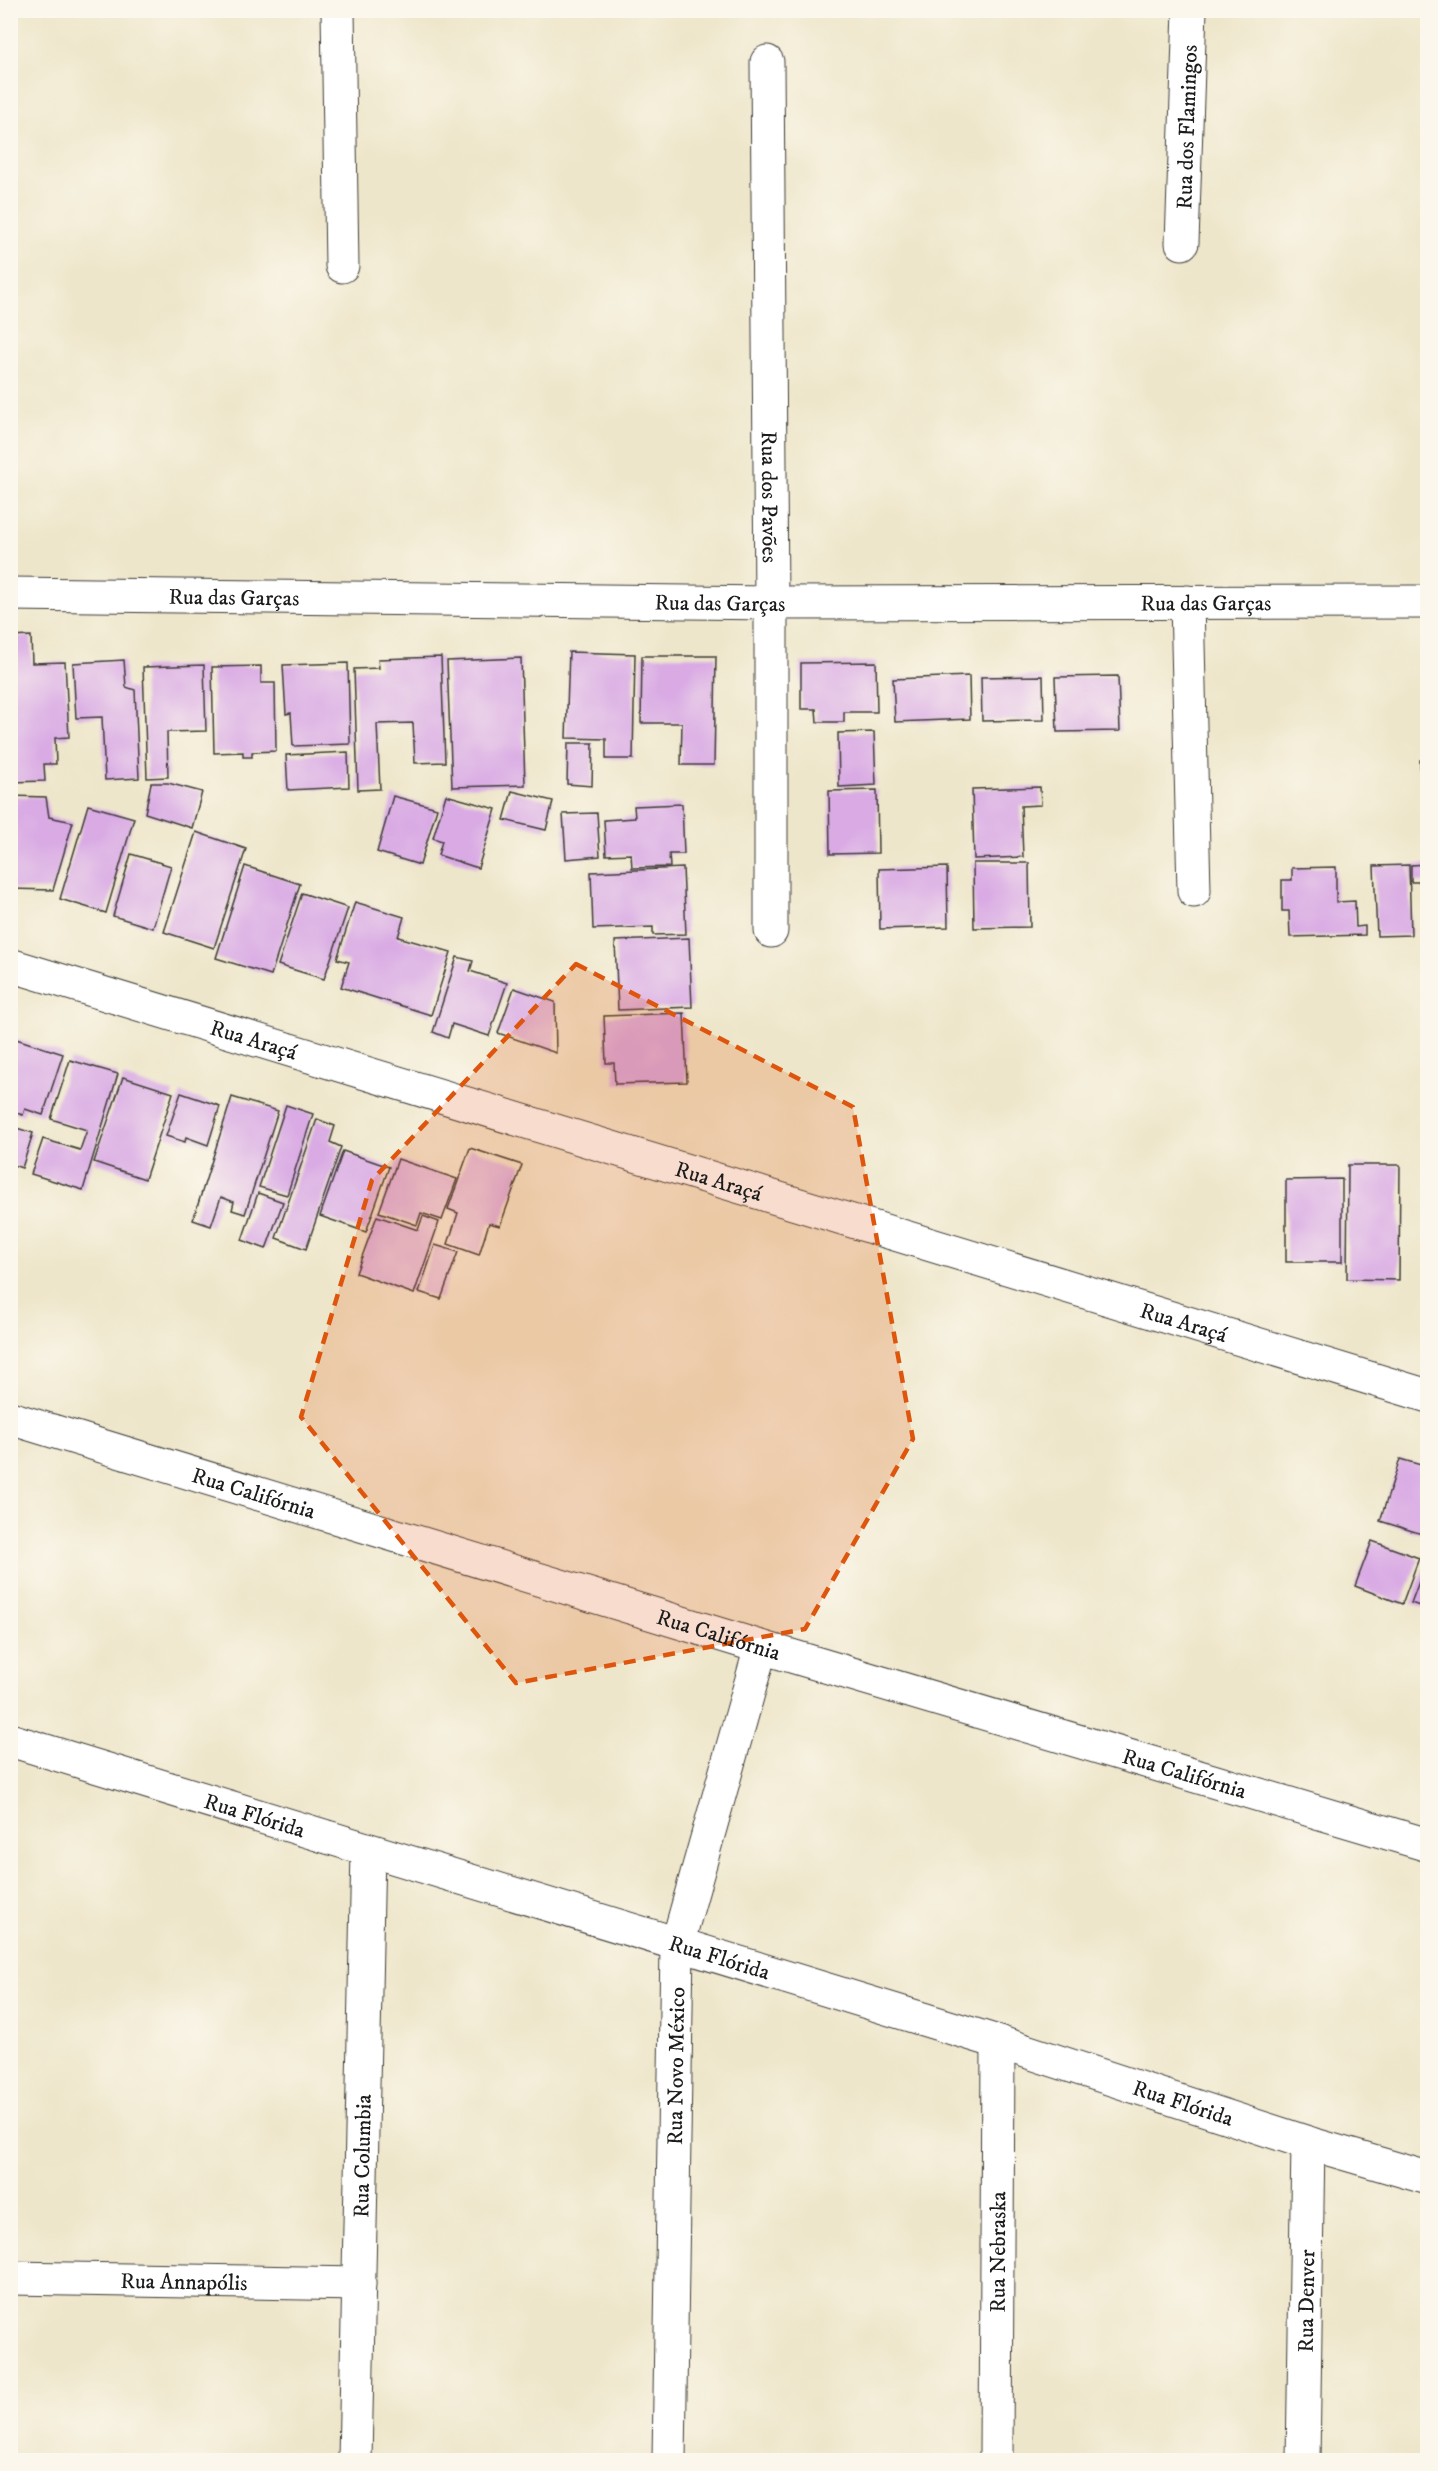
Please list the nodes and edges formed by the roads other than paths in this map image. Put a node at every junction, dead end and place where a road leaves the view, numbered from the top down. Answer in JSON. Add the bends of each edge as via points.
{"nodes":[{"id":1,"x":338,"y":10,"type":"edge"},
{"id":2,"x":1190,"y":10,"type":"edge"},
{"id":3,"x":767,"y":62,"type":"dead end"},
{"id":4,"x":1182,"y":243,"type":"dead end"},
{"id":5,"x":342,"y":266,"type":"dead end"},
{"id":6,"x":10,"y":594,"type":"edge"},
{"id":7,"x":1187,"y":602,"type":"junction"},
{"id":8,"x":1428,"y":602,"type":"edge"},
{"id":9,"x":771,"y":603,"type":"junction"},
{"id":10,"x":1194,"y":891,"type":"dead end"},
{"id":11,"x":771,"y":931,"type":"dead end"},
{"id":12,"x":10,"y":965,"type":"edge"},
{"id":13,"x":1428,"y":1396,"type":"edge"},
{"id":14,"x":10,"y":1418,"type":"edge"},
{"id":15,"x":761,"y":1647,"type":"junction"},
{"id":16,"x":10,"y":1740,"type":"edge"},
{"id":17,"x":1428,"y":1845,"type":"edge"},
{"id":18,"x":368,"y":1850,"type":"junction"},
{"id":19,"x":677,"y":1946,"type":"junction"},
{"id":20,"x":998,"y":2042,"type":"junction"},
{"id":21,"x":1308,"y":2143,"type":"junction"},
{"id":22,"x":1428,"y":2178,"type":"edge"},
{"id":23,"x":10,"y":2278,"type":"edge"},
{"id":24,"x":359,"y":2284,"type":"junction"},
{"id":25,"x":355,"y":2460,"type":"edge"},
{"id":26,"x":669,"y":2460,"type":"edge"},
{"id":27,"x":996,"y":2460,"type":"edge"},
{"id":28,"x":1303,"y":2460,"type":"edge"}],
"edges":[{"from":1,"to":5,"type":"street"},
{"from":2,"to":4,"type":"street","name":"Rua dos Flamingos"},
{"from":3,"to":9,"type":"street","name":"Rua dos Pavões"},
{"from":6,"to":9,"type":"street","name":"Rua das Garças"},
{"from":7,"to":8,"type":"street","name":"Rua das Garças"},
{"from":7,"to":9,"type":"street","name":"Rua das Garças"},
{"from":7,"to":10,"type":"street"},
{"from":9,"to":11,"type":"street","name":"Rua dos Pavões"},
{"from":12,"to":13,"type":"street","name":"Rua Araçá"},
{"from":14,"to":15,"type":"street","name":"Rua Califórnia"},
{"from":15,"to":17,"type":"street","name":"Rua Califórnia"},
{"from":15,"to":19,"type":"street","name":"Rua Novo México"},
{"from":16,"to":18,"type":"street","name":"Rua Flórida"},
{"from":18,"to":19,"type":"street","name":"Rua Flórida"},
{"from":18,"to":24,"type":"street","name":"Rua Columbia"},
{"from":19,"to":20,"type":"street","name":"Rua Flórida"},
{"from":19,"to":26,"type":"street","name":"Rua Novo México"},
{"from":20,"to":21,"type":"street","name":"Rua Flórida"},
{"from":20,"to":27,"type":"street","name":"Rua Nebraska"},
{"from":21,"to":22,"type":"street","name":"Rua Flórida"},
{"from":21,"to":28,"type":"street","name":"Rua Denver"},
{"from":23,"to":24,"type":"street","name":"Rua Annapólis"},
{"from":24,"to":25,"type":"street","name":"Rua Columbia"}]}
